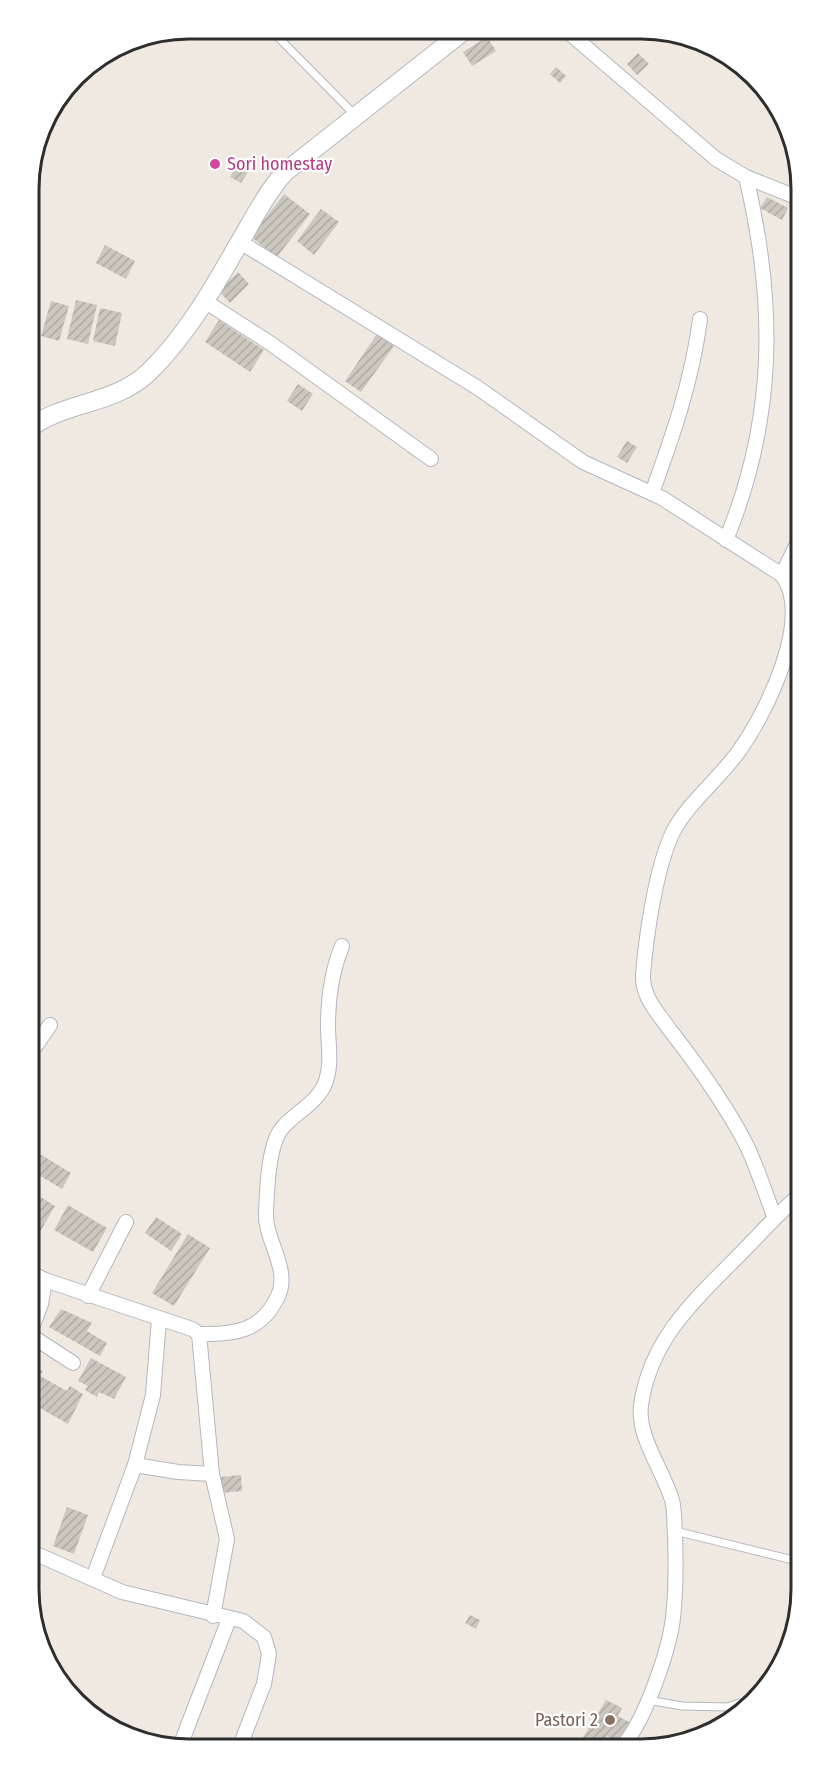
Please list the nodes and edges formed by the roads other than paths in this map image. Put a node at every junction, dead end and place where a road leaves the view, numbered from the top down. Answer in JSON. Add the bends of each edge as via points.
{"nodes":[{"id":1,"x":280,"y":39,"type":"edge"},
{"id":2,"x":453,"y":39,"type":"edge"},
{"id":3,"x":576,"y":39,"type":"edge"},
{"id":4,"x":355,"y":115,"type":"junction"},
{"id":5,"x":746,"y":177,"type":"junction"},
{"id":6,"x":791,"y":195,"type":"edge"},
{"id":7,"x":240,"y":242,"type":"junction"},
{"id":8,"x":206,"y":302,"type":"junction"},
{"id":9,"x":700,"y":319,"type":"dead end"},
{"id":10,"x":39,"y":423,"type":"edge"},
{"id":11,"x":431,"y":459,"type":"dead end"},
{"id":12,"x":652,"y":493,"type":"junction"},
{"id":13,"x":726,"y":540,"type":"junction"},
{"id":14,"x":791,"y":556,"type":"edge"},
{"id":15,"x":782,"y":575,"type":"junction"},
{"id":16,"x":791,"y":589,"type":"edge"},
{"id":17,"x":791,"y":633,"type":"edge"},
{"id":18,"x":342,"y":946,"type":"dead end"},
{"id":19,"x":50,"y":1025,"type":"dead end"},
{"id":20,"x":39,"y":1041,"type":"edge"},
{"id":21,"x":791,"y":1202,"type":"edge"},
{"id":22,"x":774,"y":1216,"type":"junction"},
{"id":23,"x":126,"y":1222,"type":"dead end"},
{"id":24,"x":39,"y":1277,"type":"edge"},
{"id":25,"x":88,"y":1296,"type":"junction"},
{"id":26,"x":39,"y":1310,"type":"edge"},
{"id":27,"x":159,"y":1319,"type":"junction"},
{"id":28,"x":199,"y":1334,"type":"junction"},
{"id":29,"x":39,"y":1341,"type":"edge"},
{"id":30,"x":73,"y":1363,"type":"dead end"},
{"id":31,"x":135,"y":1465,"type":"junction"},
{"id":32,"x":212,"y":1474,"type":"junction"},
{"id":33,"x":675,"y":1531,"type":"junction"},
{"id":34,"x":39,"y":1555,"type":"edge"},
{"id":35,"x":791,"y":1560,"type":"edge"},
{"id":36,"x":93,"y":1578,"type":"junction"},
{"id":37,"x":213,"y":1616,"type":"junction"},
{"id":38,"x":229,"y":1618,"type":"junction"},
{"id":39,"x":648,"y":1700,"type":"junction"},
{"id":40,"x":737,"y":1704,"type":"edge"},
{"id":41,"x":728,"y":1707,"type":"junction"},
{"id":42,"x":728,"y":1711,"type":"edge"},
{"id":43,"x":183,"y":1739,"type":"edge"},
{"id":44,"x":243,"y":1739,"type":"edge"},
{"id":45,"x":627,"y":1739,"type":"edge"}],
"edges":[{"from":1,"to":4,"type":"lane"},
{"from":2,"to":4,"type":"main road"},
{"from":3,"to":5,"type":"street","via":[[702,148]]},
{"from":4,"to":7,"type":"main road","via":[[285,172]]},
{"from":5,"to":6,"type":"street"},
{"from":5,"to":13,"type":"street","via":[[764,275],[767,352],[759,431],[739,510]]},
{"from":7,"to":8,"type":"main road"},
{"from":7,"to":12,"type":"street","via":[[460,376],[583,462]]},
{"from":8,"to":10,"type":"main road","via":[[134,384]]},
{"from":8,"to":11,"type":"street"},
{"from":9,"to":12,"type":"street","via":[[696,351],[675,432]]},
{"from":12,"to":13,"type":"street"},
{"from":13,"to":15,"type":"street"},
{"from":14,"to":15,"type":"street"},
{"from":15,"to":16,"type":"street"},
{"from":17,"to":22,"type":"street","via":[[759,720],[739,752],[674,830],[659,880],[643,976],[649,1000],[696,1064],[747,1145]]},
{"from":18,"to":28,"type":"street","via":[[331,975],[325,1084],[304,1110],[283,1127],[270,1167],[266,1217],[279,1262],[280,1294],[270,1311],[252,1328]]},
{"from":19,"to":20,"type":"street"},
{"from":21,"to":22,"type":"street"},
{"from":22,"to":33,"type":"street","via":[[678,1317],[648,1377],[641,1407],[645,1435],[673,1503]]},
{"from":23,"to":25,"type":"street"},
{"from":24,"to":25,"type":"street"},
{"from":24,"to":26,"type":"street"},
{"from":25,"to":27,"type":"street"},
{"from":27,"to":28,"type":"street"},
{"from":27,"to":31,"type":"street","via":[[153,1395]]},
{"from":28,"to":32,"type":"street"},
{"from":29,"to":30,"type":"street"},
{"from":31,"to":32,"type":"street"},
{"from":31,"to":36,"type":"street"},
{"from":32,"to":37,"type":"street","via":[[227,1539]]},
{"from":33,"to":35,"type":"lane"},
{"from":33,"to":39,"type":"street","via":[[673,1619]]},
{"from":34,"to":36,"type":"street"},
{"from":36,"to":37,"type":"street","via":[[122,1592]]},
{"from":37,"to":38,"type":"street"},
{"from":38,"to":43,"type":"street"},
{"from":38,"to":44,"type":"street","via":[[243,1621],[264,1637],[269,1654],[264,1684]]},
{"from":39,"to":41,"type":"lane","via":[[682,1706]]},
{"from":39,"to":45,"type":"street"},
{"from":40,"to":41,"type":"lane"},
{"from":41,"to":42,"type":"lane"}]}
